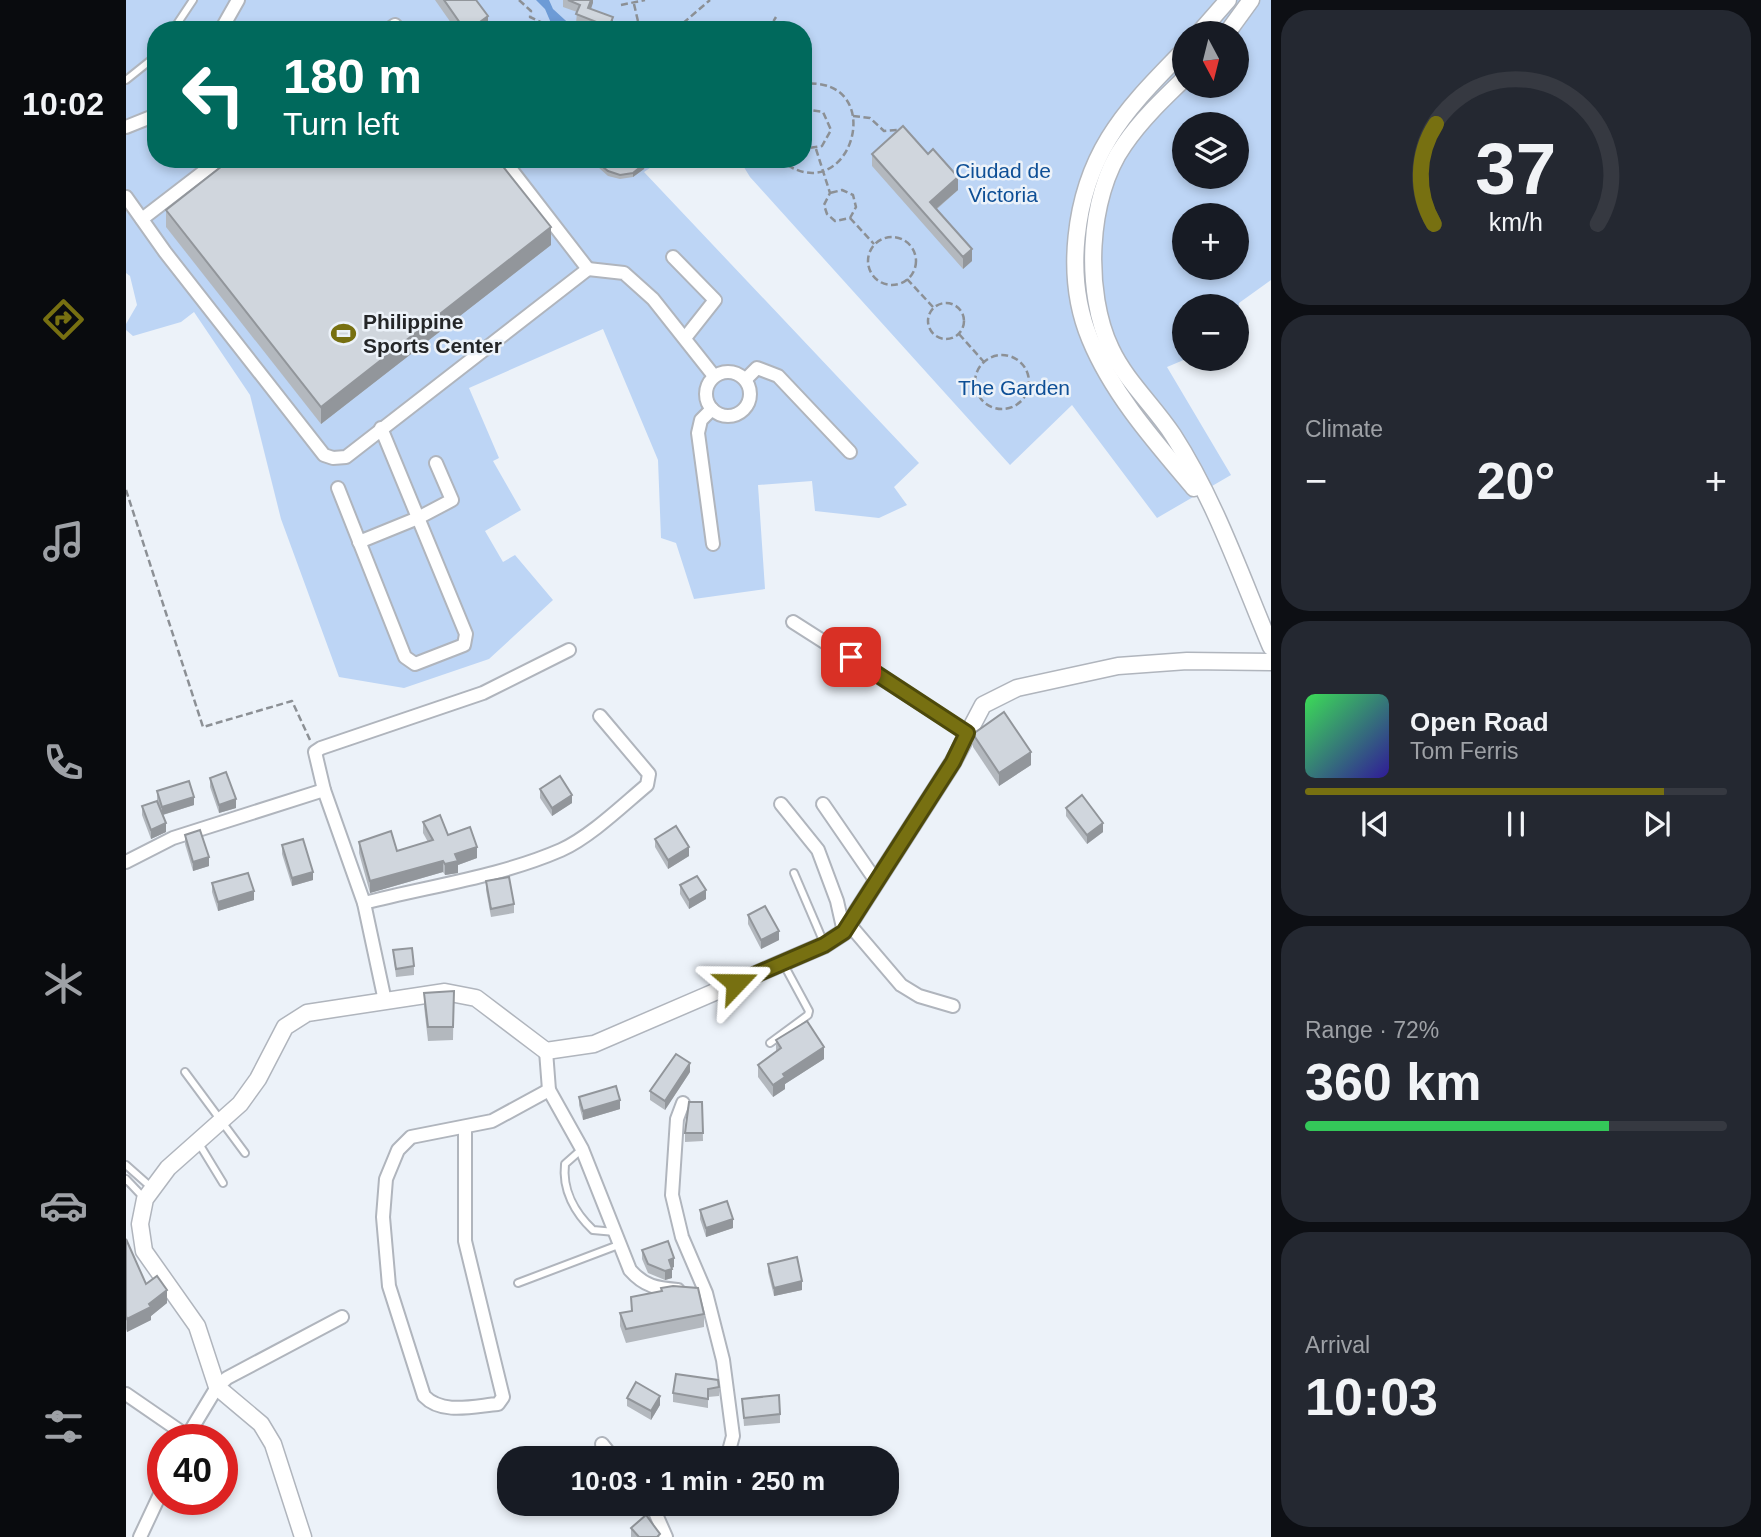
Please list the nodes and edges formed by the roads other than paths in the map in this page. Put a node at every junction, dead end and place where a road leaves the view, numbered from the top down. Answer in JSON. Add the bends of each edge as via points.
{"nodes":[{"id":1,"x":193,"y":0,"type":"edge"},
{"id":2,"x":238,"y":0,"type":"edge"},
{"id":3,"x":1228,"y":0,"type":"edge"},
{"id":4,"x":1246,"y":2,"type":"edge"},
{"id":5,"x":179,"y":21,"type":"edge"},
{"id":6,"x":226,"y":21,"type":"edge"},
{"id":7,"x":1210,"y":21,"type":"edge"},
{"id":8,"x":1234,"y":21,"type":"edge"},
{"id":9,"x":147,"y":63,"type":"edge"},
{"id":10,"x":1172,"y":63,"type":"edge"},
{"id":11,"x":126,"y":80,"type":"edge"},
{"id":12,"x":1172,"y":91,"type":"edge"},
{"id":13,"x":147,"y":119,"type":"edge"},
{"id":14,"x":126,"y":127,"type":"edge"},
{"id":15,"x":208,"y":168,"type":"edge"},
{"id":16,"x":510,"y":168,"type":"edge"},
{"id":17,"x":126,"y":197,"type":"edge"},
{"id":18,"x":142,"y":219,"type":"junction"},
{"id":19,"x":1084,"y":255,"type":"junction"},
{"id":20,"x":673,"y":257,"type":"dead end"},
{"id":21,"x":588,"y":269,"type":"junction"},
{"id":22,"x":685,"y":338,"type":"junction"},
{"id":23,"x":713,"y":376,"type":"junction"},
{"id":24,"x":746,"y":379,"type":"junction"},
{"id":25,"x":712,"y":409,"type":"junction"},
{"id":26,"x":381,"y":428,"type":"junction"},
{"id":27,"x":850,"y":452,"type":"dead end"},
{"id":28,"x":436,"y":463,"type":"dead end"},
{"id":29,"x":338,"y":488,"type":"dead end"},
{"id":30,"x":418,"y":518,"type":"junction"},
{"id":31,"x":359,"y":541,"type":"junction"},
{"id":32,"x":713,"y":544,"type":"dead end"},
{"id":33,"x":793,"y":622,"type":"dead end"},
{"id":34,"x":1271,"y":647,"type":"edge"},
{"id":35,"x":569,"y":650,"type":"dead end"},
{"id":36,"x":1271,"y":662,"type":"edge"},
{"id":37,"x":600,"y":716,"type":"dead end"},
{"id":38,"x":967,"y":733,"type":"junction"},
{"id":39,"x":324,"y":790,"type":"junction"},
{"id":40,"x":781,"y":804,"type":"dead end"},
{"id":41,"x":823,"y":804,"type":"dead end"},
{"id":42,"x":126,"y":862,"type":"edge"},
{"id":43,"x":794,"y":873,"type":"dead end"},
{"id":44,"x":876,"y":881,"type":"junction"},
{"id":45,"x":364,"y":903,"type":"junction"},
{"id":46,"x":846,"y":928,"type":"junction"},
{"id":47,"x":824,"y":945,"type":"junction"},
{"id":48,"x":783,"y":963,"type":"junction"},
{"id":49,"x":384,"y":1001,"type":"junction"},
{"id":50,"x":953,"y":1006,"type":"dead end"},
{"id":51,"x":770,"y":1043,"type":"dead end"},
{"id":52,"x":546,"y":1051,"type":"junction"},
{"id":53,"x":185,"y":1072,"type":"dead end"},
{"id":54,"x":549,"y":1090,"type":"junction"},
{"id":55,"x":683,"y":1104,"type":"dead end"},
{"id":56,"x":222,"y":1123,"type":"junction"},
{"id":57,"x":465,"y":1129,"type":"junction"},
{"id":58,"x":197,"y":1140,"type":"junction"},
{"id":59,"x":582,"y":1149,"type":"junction"},
{"id":60,"x":245,"y":1153,"type":"dead end"},
{"id":61,"x":126,"y":1165,"type":"edge"},
{"id":62,"x":126,"y":1179,"type":"edge"},
{"id":63,"x":223,"y":1182,"type":"dead end"},
{"id":64,"x":148,"y":1194,"type":"junction"},
{"id":65,"x":619,"y":1238,"type":"junction"},
{"id":66,"x":518,"y":1283,"type":"dead end"},
{"id":67,"x":706,"y":1293,"type":"junction"},
{"id":68,"x":342,"y":1317,"type":"dead end"},
{"id":69,"x":217,"y":1387,"type":"junction"},
{"id":70,"x":126,"y":1394,"type":"edge"},
{"id":71,"x":167,"y":1424,"type":"edge"},
{"id":72,"x":195,"y":1424,"type":"edge"},
{"id":73,"x":730,"y":1446,"type":"edge"},
{"id":74,"x":150,"y":1515,"type":"edge"},
{"id":75,"x":661,"y":1516,"type":"edge"},
{"id":76,"x":140,"y":1537,"type":"edge"},
{"id":77,"x":303,"y":1537,"type":"edge"},
{"id":78,"x":666,"y":1537,"type":"edge"}],
"edges":[{"from":1,"to":5,"type":"lane"},
{"from":2,"to":6,"type":"street"},
{"from":3,"to":7,"type":"street"},
{"from":4,"to":8,"type":"street"},
{"from":9,"to":11,"type":"lane"},
{"from":10,"to":19,"type":"street","via":[[1130,107],[1096,162],[1080,211]]},
{"from":12,"to":19,"type":"street","via":[[1122,147]]},
{"from":13,"to":14,"type":"street"},
{"from":15,"to":18,"type":"street"},
{"from":16,"to":21,"type":"street"},
{"from":17,"to":18,"type":"street"},
{"from":18,"to":26,"type":"street","via":[[324,455],[345,457]]},
{"from":19,"to":34,"type":"street","via":[[1081,306],[1097,355],[1154,442],[1215,513]]},
{"from":20,"to":22,"type":"street","via":[[715,300]]},
{"from":21,"to":22,"type":"street","via":[[624,273]]},
{"from":21,"to":26,"type":"street"},
{"from":22,"to":23,"type":"street"},
{"from":23,"to":24,"type":"street","via":[[727,371]]},
{"from":23,"to":25,"type":"street","via":[[706,390]]},
{"from":24,"to":25,"type":"street","via":[[751,392],[743,411],[728,416]]},
{"from":24,"to":27,"type":"street","via":[[757,368],[778,376]]},
{"from":25,"to":32,"type":"street","via":[[701,420],[698,433]]},
{"from":26,"to":30,"type":"street"},
{"from":28,"to":30,"type":"street","via":[[452,500]]},
{"from":29,"to":31,"type":"street"},
{"from":30,"to":31,"type":"street"},
{"from":30,"to":31,"type":"street","via":[[467,640],[440,655],[415,664],[405,657]]},
{"from":33,"to":38,"type":"street"},
{"from":35,"to":39,"type":"street","via":[[483,693],[321,748],[315,752]]},
{"from":36,"to":38,"type":"street","via":[[1118,666],[1017,688],[983,705]]},
{"from":37,"to":45,"type":"street","via":[[649,774],[647,785],[614,812],[563,849],[453,884]]},
{"from":38,"to":44,"type":"street"},
{"from":39,"to":42,"type":"street","via":[[173,838]]},
{"from":39,"to":45,"type":"street"},
{"from":40,"to":46,"type":"street","via":[[818,850]]},
{"from":41,"to":44,"type":"street"},
{"from":43,"to":47,"type":"lane"},
{"from":44,"to":46,"type":"street"},
{"from":45,"to":49,"type":"street"},
{"from":46,"to":47,"type":"street"},
{"from":46,"to":50,"type":"street","via":[[901,985]]},
{"from":47,"to":48,"type":"street"},
{"from":48,"to":51,"type":"lane","via":[[810,1011]]},
{"from":48,"to":52,"type":"street","via":[[594,1044]]},
{"from":49,"to":52,"type":"street","via":[[445,992],[476,998]]},
{"from":49,"to":56,"type":"street","via":[[307,1013],[285,1027],[258,1079]]},
{"from":52,"to":54,"type":"street"},
{"from":53,"to":56,"type":"lane"},
{"from":54,"to":57,"type":"street","via":[[492,1121]]},
{"from":54,"to":59,"type":"street"},
{"from":55,"to":67,"type":"street","via":[[677,1119],[672,1195],[682,1237]]},
{"from":56,"to":58,"type":"street"},
{"from":56,"to":60,"type":"lane"},
{"from":57,"to":57,"type":"street","via":[[465,1241],[503,1388],[498,1404],[444,1408],[432,1405],[424,1396],[390,1286],[383,1217],[386,1179],[398,1150],[411,1137]]},
{"from":58,"to":63,"type":"lane"},
{"from":58,"to":64,"type":"street"},
{"from":59,"to":65,"type":"street"},
{"from":59,"to":65,"type":"lane","via":[[565,1164],[573,1207],[593,1230]]},
{"from":61,"to":64,"type":"lane"},
{"from":62,"to":64,"type":"lane"},
{"from":64,"to":69,"type":"street","via":[[140,1224],[144,1251],[197,1325]]},
{"from":65,"to":66,"type":"lane"},
{"from":65,"to":67,"type":"street","via":[[630,1270],[642,1283]]},
{"from":67,"to":73,"type":"street","via":[[723,1360],[733,1436]]},
{"from":68,"to":69,"type":"street","via":[[276,1349]]},
{"from":69,"to":72,"type":"street"},
{"from":69,"to":77,"type":"street","via":[[261,1424],[273,1444]]},
{"from":70,"to":71,"type":"street"},
{"from":74,"to":76,"type":"street"},
{"from":75,"to":78,"type":"street"}]}
